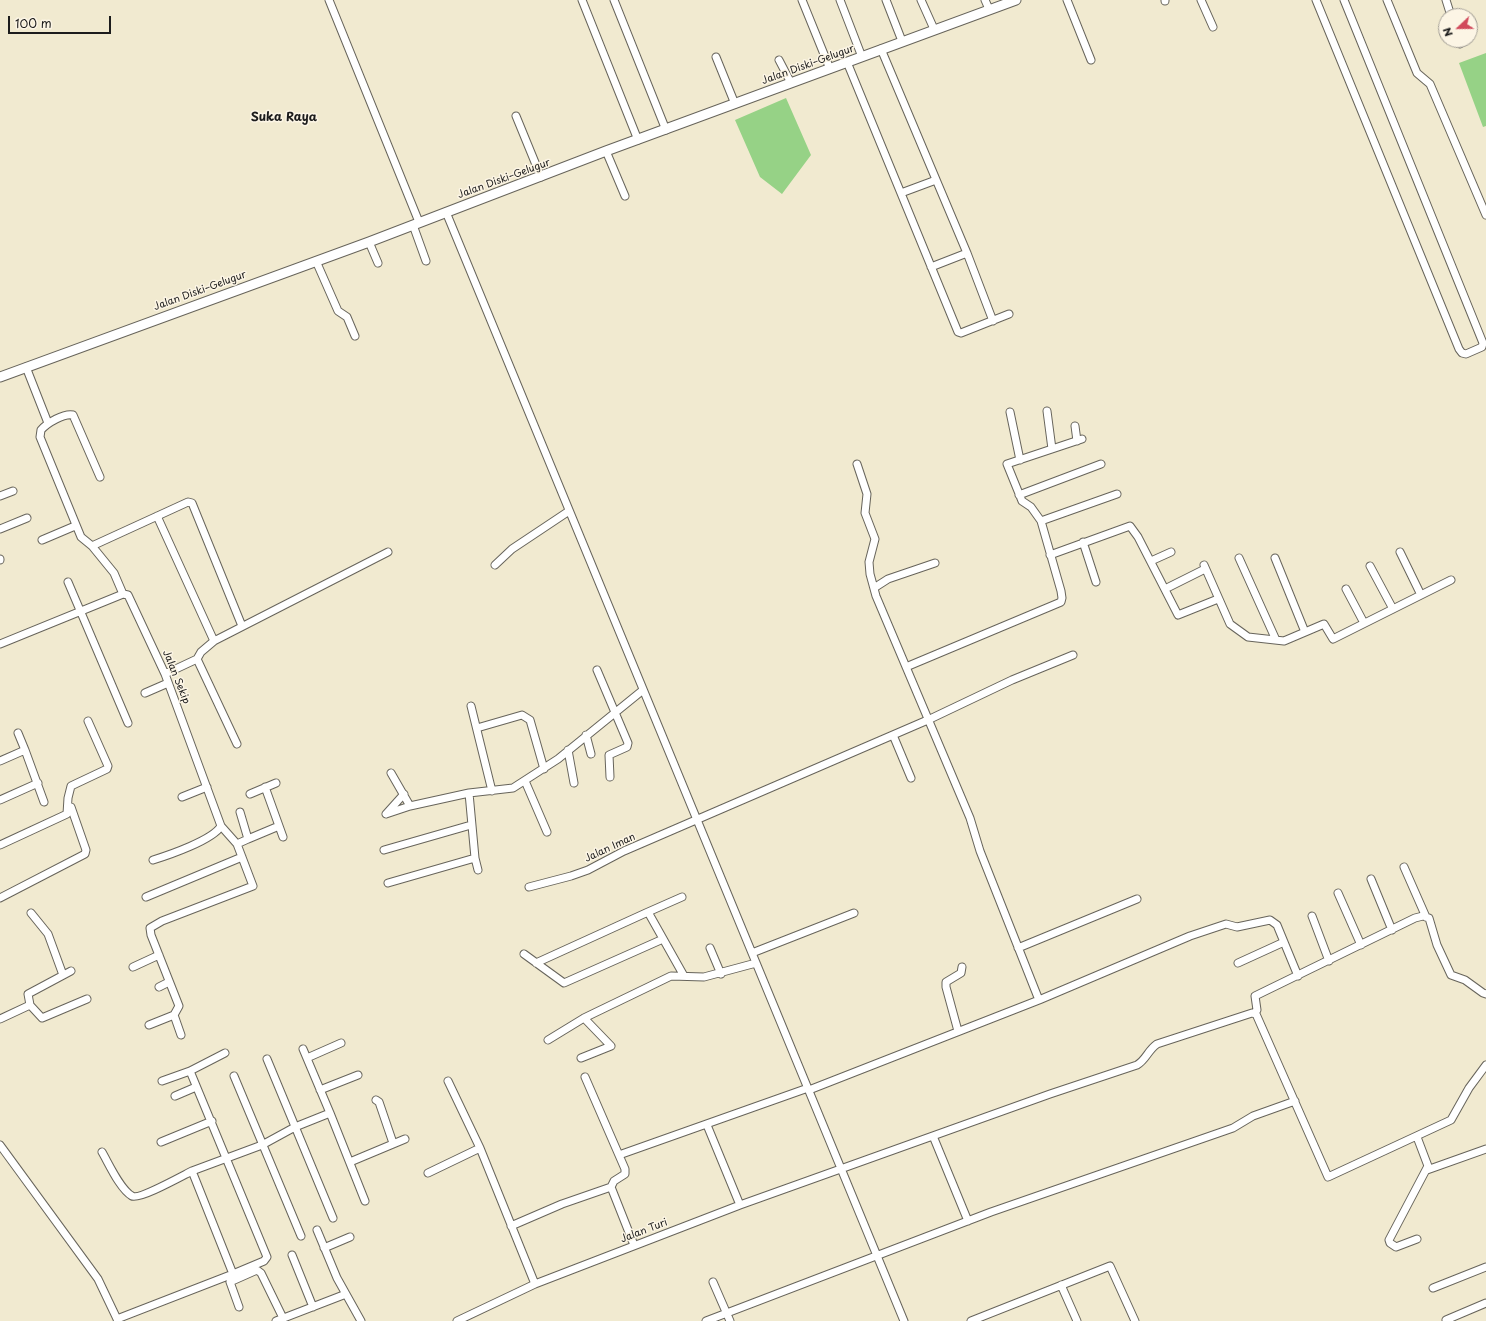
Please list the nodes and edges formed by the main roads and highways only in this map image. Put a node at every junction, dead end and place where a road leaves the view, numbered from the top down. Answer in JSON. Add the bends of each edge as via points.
{"nodes":[{"id":1,"x":1011,"y":1,"type":"edge"},
{"id":2,"x":0,"y":377,"type":"edge"}],
"edges":[{"from":1,"to":2,"type":"main road","name":"Jalan Diski–Gelugur","via":[[369,242]]}]}
